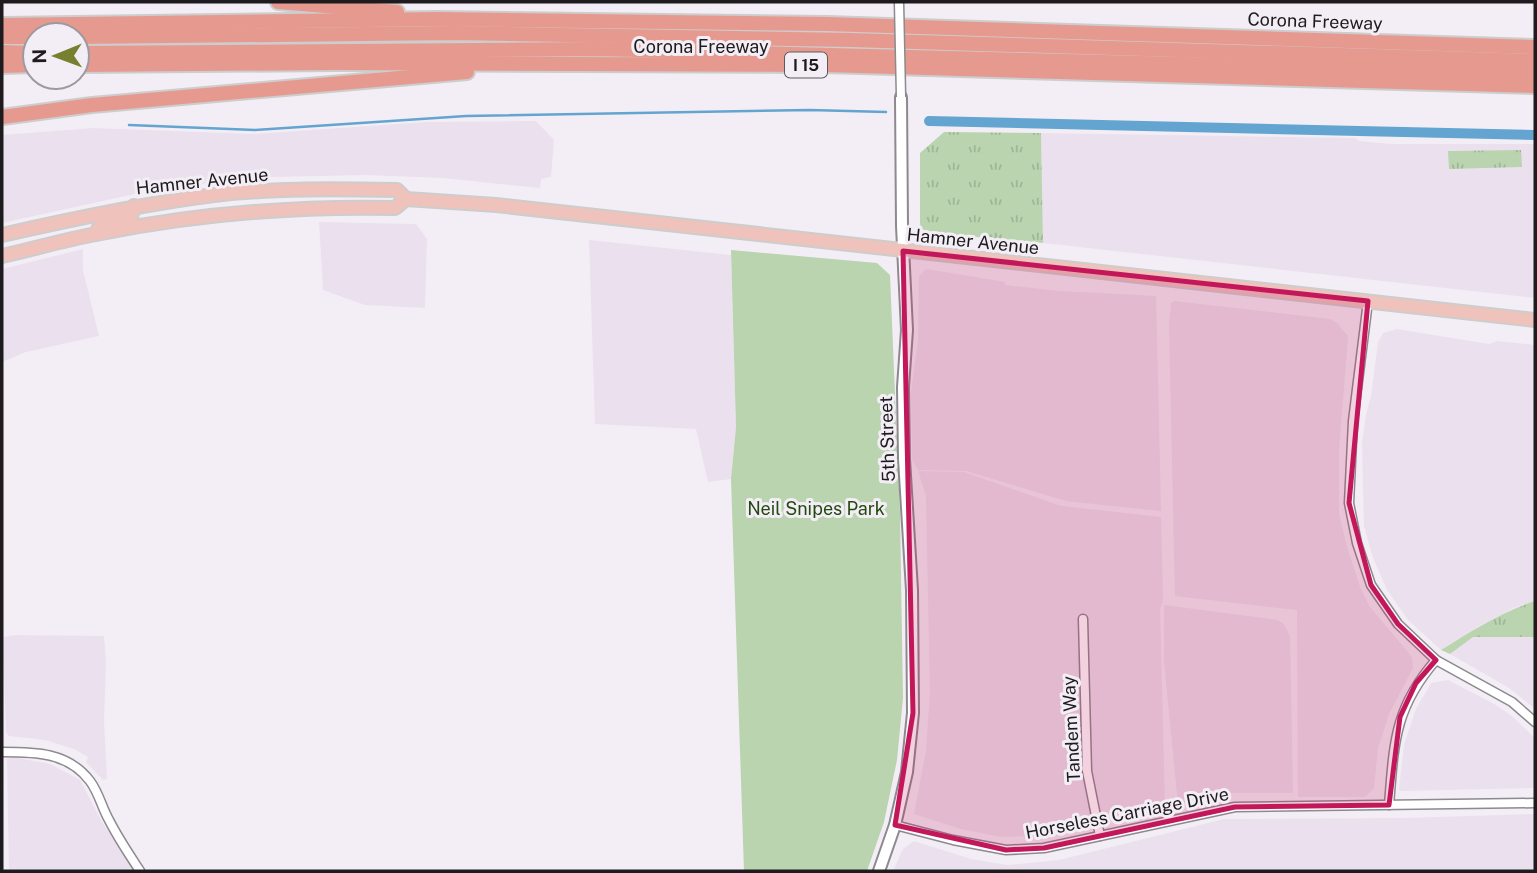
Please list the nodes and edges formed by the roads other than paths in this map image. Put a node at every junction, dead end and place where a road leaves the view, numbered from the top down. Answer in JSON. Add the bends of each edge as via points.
{"nodes":[{"id":1,"x":278,"y":2,"type":"edge"},
{"id":2,"x":899,"y":2,"type":"edge"},
{"id":3,"x":437,"y":19,"type":"junction"},
{"id":4,"x":2,"y":25,"type":"edge"},
{"id":5,"x":2,"y":37,"type":"edge"},
{"id":6,"x":21,"y":37,"type":"edge"},
{"id":7,"x":91,"y":37,"type":"edge"},
{"id":8,"x":1510,"y":47,"type":"junction"},
{"id":9,"x":1535,"y":47,"type":"edge"},
{"id":10,"x":2,"y":52,"type":"edge"},
{"id":11,"x":21,"y":52,"type":"edge"},
{"id":12,"x":91,"y":53,"type":"edge"},
{"id":13,"x":1535,"y":61,"type":"edge"},
{"id":14,"x":1422,"y":64,"type":"junction"},
{"id":15,"x":21,"y":65,"type":"edge"},
{"id":16,"x":91,"y":65,"type":"edge"},
{"id":17,"x":600,"y":65,"type":"junction"},
{"id":18,"x":2,"y":66,"type":"edge"},
{"id":19,"x":1535,"y":73,"type":"edge"},
{"id":20,"x":1508,"y":85,"type":"junction"},
{"id":21,"x":1535,"y":86,"type":"edge"},
{"id":22,"x":901,"y":97,"type":"joint"},
{"id":23,"x":2,"y":117,"type":"edge"},
{"id":24,"x":406,"y":199,"type":"junction"},
{"id":25,"x":134,"y":206,"type":"junction"},
{"id":26,"x":96,"y":234,"type":"junction"},
{"id":27,"x":2,"y":235,"type":"edge"},
{"id":28,"x":903,"y":251,"type":"junction"},
{"id":29,"x":2,"y":256,"type":"edge"},
{"id":30,"x":1368,"y":302,"type":"junction"},
{"id":31,"x":1535,"y":320,"type":"edge"},
{"id":32,"x":1083,"y":620,"type":"dead end"},
{"id":33,"x":1436,"y":660,"type":"junction"},
{"id":34,"x":1535,"y":722,"type":"edge"},
{"id":35,"x":2,"y":752,"type":"edge"},
{"id":36,"x":1535,"y":803,"type":"edge"},
{"id":37,"x":1389,"y":805,"type":"junction"},
{"id":38,"x":895,"y":825,"type":"junction"},
{"id":39,"x":1100,"y":836,"type":"junction"},
{"id":40,"x":140,"y":871,"type":"edge"},
{"id":41,"x":879,"y":871,"type":"edge"}],
"edges":[{"from":1,"to":3,"type":"highway","via":[[380,9]]},
{"from":2,"to":22,"type":"street","name":"5th Street","bridge":true},
{"from":3,"to":4,"type":"highway","name":"Corona Freeway"},
{"from":3,"to":8,"type":"highway","name":"Corona Freeway","via":[[827,24]]},
{"from":5,"to":6,"type":"highway"},
{"from":7,"to":14,"type":"highway","via":[[456,33],[879,41]]},
{"from":8,"to":9,"type":"highway","name":"Corona Freeway"},
{"from":8,"to":14,"type":"highway"},
{"from":10,"to":11,"type":"highway"},
{"from":12,"to":14,"type":"highway","via":[[598,49]]},
{"from":13,"to":14,"type":"highway"},
{"from":14,"to":19,"type":"highway"},
{"from":14,"to":20,"type":"highway","number":"I 15"},
{"from":15,"to":18,"type":"highway"},
{"from":16,"to":17,"type":"highway","name":"Corona Freeway","number":"I 15"},
{"from":17,"to":20,"type":"highway","name":"Corona Freeway","number":"I 15","via":[[825,65]]},
{"from":17,"to":23,"type":"highway","via":[[414,76]]},
{"from":20,"to":21,"type":"highway","name":"Corona Freeway","number":"I 15"},
{"from":22,"to":28,"type":"street","name":"5th Street"},
{"from":24,"to":25,"type":"main road","name":"Hamner Avenue","via":[[397,190],[324,189],[215,195]]},
{"from":24,"to":26,"type":"main road","name":"Hamner Avenue","via":[[395,208],[325,207],[217,216]]},
{"from":24,"to":28,"type":"main road","name":"Hamner Avenue"},
{"from":25,"to":26,"type":"main road","via":[[131,217],[100,225]]},
{"from":25,"to":27,"type":"main road","name":"Hamner Avenue"},
{"from":26,"to":29,"type":"main road","name":"Hamner Avenue"},
{"from":28,"to":30,"type":"main road","name":"Hamner Avenue"},
{"from":28,"to":38,"type":"street","name":"5th Street","via":[[913,713]]},
{"from":30,"to":31,"type":"main road","name":"Hamner Avenue"},
{"from":30,"to":33,"type":"street","via":[[1353,421],[1349,503],[1371,585],[1398,624]]},
{"from":32,"to":39,"type":"street","name":"Tandem Way","via":[[1087,771]]},
{"from":33,"to":34,"type":"street","via":[[1512,702]]},
{"from":33,"to":37,"type":"street","via":[[1416,683],[1400,717]]},
{"from":35,"to":40,"type":"street","via":[[35,752],[74,765],[90,781]]},
{"from":36,"to":37,"type":"street","name":"Horseless Carriage Drive"},
{"from":37,"to":39,"type":"street","name":"Horseless Carriage Drive","via":[[1235,807]]},
{"from":38,"to":39,"type":"street","name":"Horseless Carriage Drive","via":[[1006,850],[1044,848]]},
{"from":38,"to":41,"type":"street","name":"5th Street"}]}
